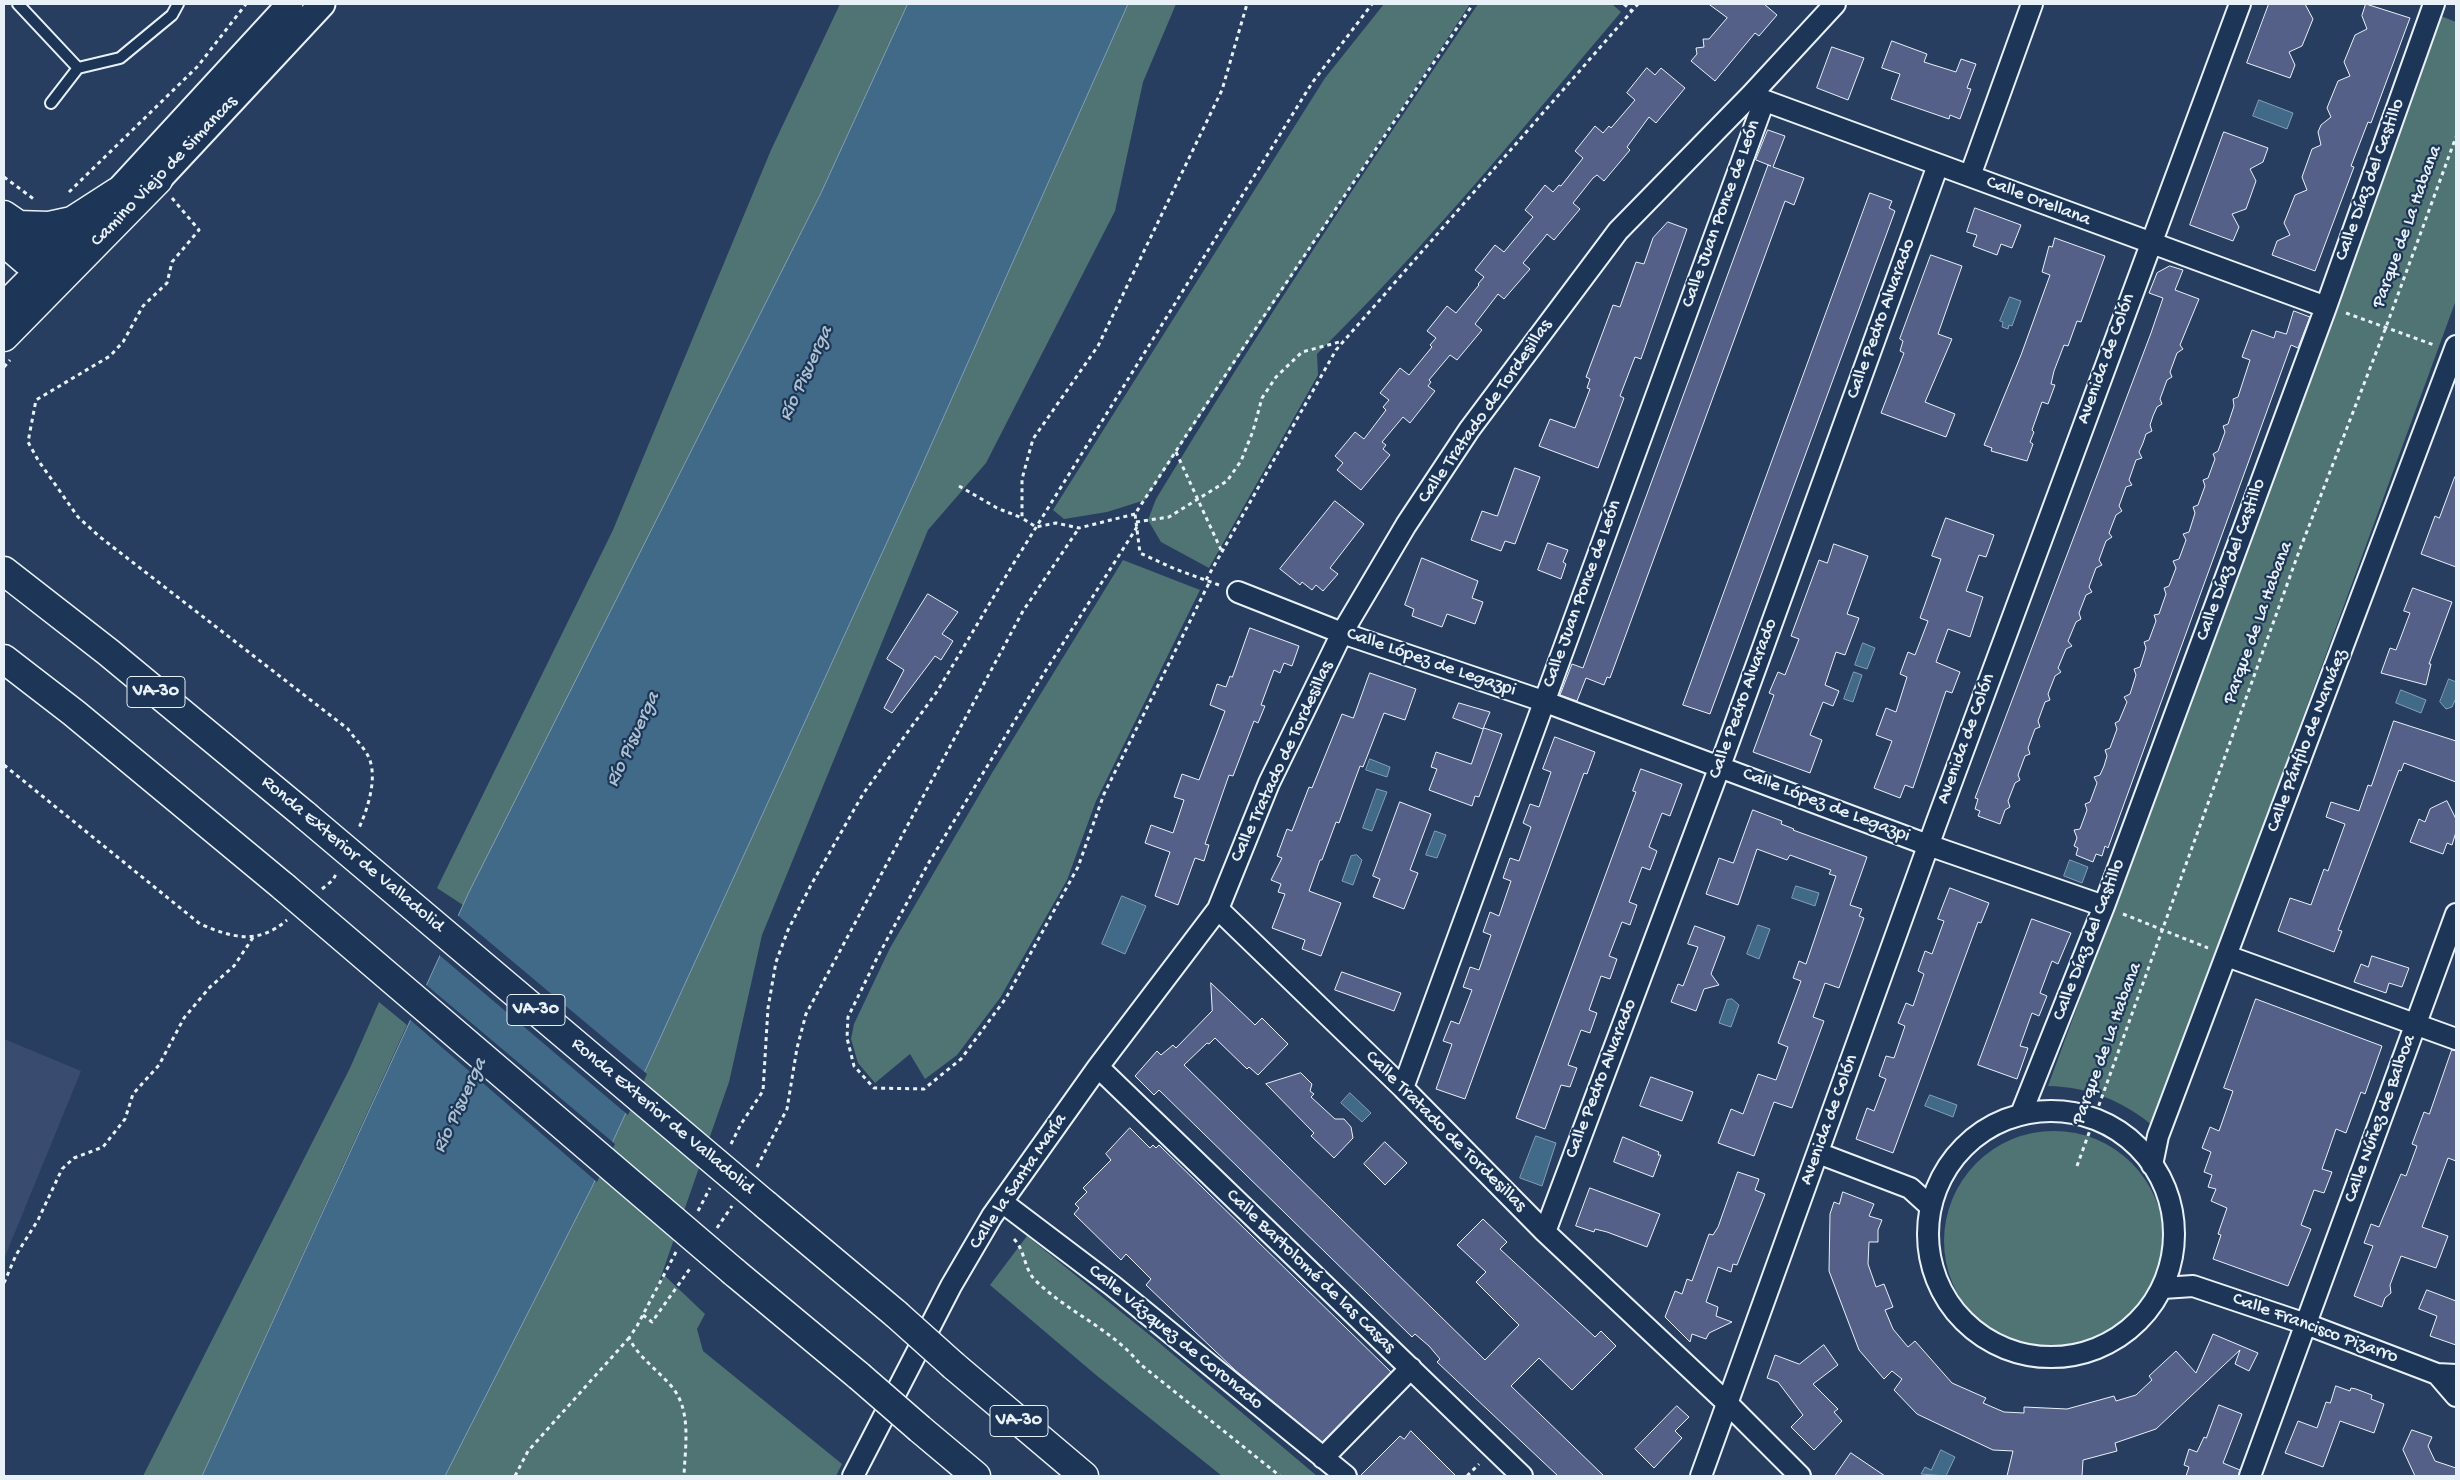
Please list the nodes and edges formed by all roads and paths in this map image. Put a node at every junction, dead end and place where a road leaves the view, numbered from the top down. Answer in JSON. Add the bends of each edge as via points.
{"nodes":[{"id":1,"x":18,"y":4,"type":"edge"},
{"id":2,"x":178,"y":4,"type":"edge"},
{"id":3,"x":246,"y":4,"type":"edge"},
{"id":4,"x":290,"y":4,"type":"edge"},
{"id":5,"x":322,"y":4,"type":"edge"},
{"id":6,"x":1247,"y":4,"type":"edge"},
{"id":7,"x":1372,"y":4,"type":"edge"},
{"id":8,"x":1473,"y":4,"type":"edge"},
{"id":9,"x":1624,"y":4,"type":"edge"},
{"id":10,"x":1638,"y":4,"type":"edge"},
{"id":11,"x":1835,"y":4,"type":"edge"},
{"id":12,"x":2032,"y":4,"type":"edge"},
{"id":13,"x":2240,"y":4,"type":"edge"},
{"id":14,"x":2434,"y":4,"type":"edge"},
{"id":15,"x":1632,"y":11,"type":"junction"},
{"id":16,"x":78,"y":68,"type":"junction"},
{"id":17,"x":1757,"y":98,"type":"junction"},
{"id":18,"x":50,"y":103,"type":"dead end"},
{"id":19,"x":2456,"y":136,"type":"edge"},
{"id":20,"x":1938,"y":164,"type":"junction"},
{"id":21,"x":1970,"y":176,"type":"junction"},
{"id":22,"x":4,"y":177,"type":"edge"},
{"id":23,"x":158,"y":180,"type":"junction"},
{"id":24,"x":117,"y":192,"type":"junction"},
{"id":25,"x":64,"y":197,"type":"dead end"},
{"id":26,"x":44,"y":199,"type":"dead end"},
{"id":27,"x":8,"y":227,"type":"edge"},
{"id":28,"x":2150,"y":243,"type":"junction"},
{"id":29,"x":48,"y":264,"type":"junction"},
{"id":30,"x":4,"y":307,"type":"edge"},
{"id":31,"x":2326,"y":307,"type":"junction"},
{"id":32,"x":4,"y":323,"type":"edge"},
{"id":33,"x":2386,"y":327,"type":"junction"},
{"id":34,"x":4,"y":337,"type":"edge"},
{"id":35,"x":1344,"y":341,"type":"junction"},
{"id":36,"x":2455,"y":351,"type":"edge"},
{"id":37,"x":1176,"y":452,"type":"junction"},
{"id":38,"x":959,"y":486,"type":"dead end"},
{"id":39,"x":1198,"y":500,"type":"junction"},
{"id":40,"x":1135,"y":514,"type":"junction"},
{"id":41,"x":1022,"y":518,"type":"junction"},
{"id":42,"x":1136,"y":522,"type":"junction"},
{"id":43,"x":1036,"y":527,"type":"junction"},
{"id":44,"x":1137,"y":527,"type":"junction"},
{"id":45,"x":1079,"y":528,"type":"junction"},
{"id":46,"x":1222,"y":552,"type":"junction"},
{"id":47,"x":4,"y":571,"type":"edge"},
{"id":48,"x":1206,"y":580,"type":"junction"},
{"id":49,"x":1238,"y":592,"type":"dead end"},
{"id":50,"x":1342,"y":633,"type":"junction"},
{"id":51,"x":4,"y":658,"type":"edge"},
{"id":52,"x":1543,"y":701,"type":"junction"},
{"id":53,"x":4,"y":764,"type":"edge"},
{"id":54,"x":1720,"y":766,"type":"junction"},
{"id":55,"x":354,"y":837,"type":"dead end"},
{"id":56,"x":1928,"y":845,"type":"junction"},
{"id":57,"x":341,"y":863,"type":"dead end"},
{"id":58,"x":318,"y":893,"type":"dead end"},
{"id":59,"x":2104,"y":906,"type":"junction"},
{"id":60,"x":1218,"y":909,"type":"junction"},
{"id":61,"x":2456,"y":914,"type":"edge"},
{"id":62,"x":290,"y":917,"type":"dead end"},
{"id":63,"x":2163,"y":931,"type":"junction"},
{"id":64,"x":254,"y":936,"type":"junction"},
{"id":65,"x":2228,"y":956,"type":"junction"},
{"id":66,"x":2416,"y":1024,"type":"junction"},
{"id":67,"x":2456,"y":1039,"type":"edge"},
{"id":68,"x":1098,"y":1067,"type":"junction"},
{"id":69,"x":1403,"y":1088,"type":"junction"},
{"id":70,"x":2021,"y":1114,"type":"junction"},
{"id":71,"x":2096,"y":1121,"type":"junction"},
{"id":72,"x":2158,"y":1136,"type":"junction"},
{"id":73,"x":2138,"y":1148,"type":"junction"},
{"id":74,"x":729,"y":1149,"type":"dead end"},
{"id":75,"x":1818,"y":1153,"type":"junction"},
{"id":76,"x":2152,"y":1165,"type":"junction"},
{"id":77,"x":2077,"y":1166,"type":"dead end"},
{"id":78,"x":751,"y":1176,"type":"dead end"},
{"id":79,"x":712,"y":1182,"type":"dead end"},
{"id":80,"x":1939,"y":1186,"type":"junction"},
{"id":81,"x":1910,"y":1188,"type":"junction"},
{"id":82,"x":736,"y":1200,"type":"dead end"},
{"id":83,"x":1930,"y":1207,"type":"junction"},
{"id":84,"x":997,"y":1209,"type":"junction"},
{"id":85,"x":696,"y":1215,"type":"dead end"},
{"id":86,"x":715,"y":1232,"type":"dead end"},
{"id":87,"x":1545,"y":1232,"type":"junction"},
{"id":88,"x":680,"y":1244,"type":"dead end"},
{"id":89,"x":693,"y":1264,"type":"dead end"},
{"id":90,"x":2172,"y":1264,"type":"junction"},
{"id":91,"x":4,"y":1283,"type":"edge"},
{"id":92,"x":2193,"y":1286,"type":"junction"},
{"id":93,"x":2163,"y":1288,"type":"junction"},
{"id":94,"x":643,"y":1315,"type":"junction"},
{"id":95,"x":2306,"y":1324,"type":"junction"},
{"id":96,"x":629,"y":1338,"type":"junction"},
{"id":97,"x":1411,"y":1368,"type":"junction"},
{"id":98,"x":2447,"y":1375,"type":"edge"},
{"id":99,"x":2456,"y":1396,"type":"edge"},
{"id":100,"x":1727,"y":1404,"type":"junction"},
{"id":101,"x":1323,"y":1458,"type":"junction"},
{"id":102,"x":514,"y":1476,"type":"edge"},
{"id":103,"x":684,"y":1476,"type":"edge"},
{"id":104,"x":853,"y":1476,"type":"edge"},
{"id":105,"x":976,"y":1476,"type":"edge"},
{"id":106,"x":1084,"y":1476,"type":"edge"},
{"id":107,"x":1280,"y":1476,"type":"edge"},
{"id":108,"x":1346,"y":1476,"type":"edge"},
{"id":109,"x":1522,"y":1476,"type":"edge"},
{"id":110,"x":1700,"y":1476,"type":"edge"},
{"id":111,"x":1800,"y":1476,"type":"edge"},
{"id":112,"x":2250,"y":1476,"type":"edge"}],
"edges":[{"from":1,"to":16,"type":"lane"},
{"from":2,"to":16,"type":"lane","via":[[172,15],[120,58]]},
{"from":3,"to":25,"type":"path","via":[[198,66]]},
{"from":4,"to":24,"type":"street","name":"Camino Viejo de Simancas"},
{"from":5,"to":23,"type":"street","name":"Camino Viejo de Simancas"},
{"from":6,"to":41,"type":"path","via":[[1222,90],[1098,346],[1033,439],[1022,480]]},
{"from":7,"to":43,"type":"path","via":[[1312,83]]},
{"from":8,"to":37,"type":"path"},
{"from":9,"to":15,"type":"path"},
{"from":10,"to":15,"type":"path"},
{"from":11,"to":17,"type":"street","name":"Calle Tratado de Tordesillas"},
{"from":12,"to":21,"type":"street"},
{"from":13,"to":28,"type":"street","name":"Avenida de Colón"},
{"from":14,"to":31,"type":"street","name":"Calle Díaz del Castillo"},
{"from":15,"to":35,"type":"path"},
{"from":16,"to":18,"type":"lane"},
{"from":17,"to":20,"type":"street","name":"Calle Orellana"},
{"from":17,"to":50,"type":"street","name":"Calle Tratado de Tordesillas","via":[[1618,231],[1469,430]]},
{"from":17,"to":52,"type":"street","name":"Calle Juan Ponce de León"},
{"from":19,"to":33,"type":"path","name":"Parque de La Habana"},
{"from":20,"to":21,"type":"street","name":"Calle Orellana"},
{"from":20,"to":54,"type":"street","name":"Calle Pedro Alvarado"},
{"from":21,"to":28,"type":"street","name":"Calle Orellana"},
{"from":22,"to":26,"type":"path","via":[[34,200]]},
{"from":23,"to":29,"type":"main road","via":[[123,199],[68,257]]},
{"from":23,"to":34,"type":"main road","name":"Camino Viejo de Simancas"},
{"from":23,"to":55,"type":"path","via":[[199,230],[172,262],[167,283],[143,306],[123,342],[110,356],[36,400],[28,442],[72,509],[94,532],[348,729],[369,758],[372,783],[363,819]]},
{"from":24,"to":27,"type":"main road","via":[[72,221],[50,226]]},
{"from":24,"to":29,"type":"main road","name":"Camino Viejo de Simancas"},
{"from":27,"to":29,"type":"main road","via":[[42,242]]},
{"from":28,"to":31,"type":"street","name":"Calle Orellana"},
{"from":28,"to":56,"type":"street","name":"Avenida de Colón"},
{"from":29,"to":30,"type":"main road","name":"Camino Viejo de Simancas"},
{"from":29,"to":32,"type":"main road","via":[[49,277]]},
{"from":31,"to":33,"type":"path","name":"Parque de La Habana"},
{"from":31,"to":59,"type":"street","name":"Calle Díaz del Castillo"},
{"from":33,"to":36,"type":"path","name":"Parque de La Habana"},
{"from":33,"to":63,"type":"path","name":"Parque de La Habana","via":[[2297,557]]},
{"from":35,"to":39,"type":"path","via":[[1302,352],[1276,377],[1262,398],[1241,461],[1227,481]]},
{"from":35,"to":46,"type":"path"},
{"from":36,"to":65,"type":"street","name":"Calle Pánfilo de Narváez"},
{"from":37,"to":39,"type":"path"},
{"from":37,"to":40,"type":"path"},
{"from":38,"to":41,"type":"path"},
{"from":39,"to":42,"type":"path","via":[[1169,517]]},
{"from":39,"to":46,"type":"path"},
{"from":40,"to":42,"type":"path"},
{"from":40,"to":45,"type":"path"},
{"from":41,"to":43,"type":"path"},
{"from":42,"to":44,"type":"path"},
{"from":43,"to":45,"type":"path","via":[[1056,523]]},
{"from":43,"to":74,"type":"path","via":[[938,690],[863,794],[788,930],[776,962],[768,1008],[763,1090]]},
{"from":44,"to":48,"type":"path","via":[[1140,553]]},
{"from":44,"to":48,"type":"path","via":[[928,864],[848,1017],[847,1038],[854,1066],[874,1088],[924,1089],[961,1059],[1006,998],[1078,867],[1104,794],[1210,581]]},
{"from":45,"to":78,"type":"path","via":[[1022,611],[806,1014],[787,1109]]},
{"from":46,"to":48,"type":"path"},
{"from":47,"to":106,"type":"main road","name":"Ronda Exterior de Valladolid","number":"VA-30","bridge":true,"via":[[108,652],[306,816]]},
{"from":49,"to":50,"type":"street","name":"Calle López de Legazpi"},
{"from":50,"to":52,"type":"street","name":"Calle López de Legazpi"},
{"from":50,"to":60,"type":"street","name":"Calle Tratado de Tordesillas","via":[[1269,783]]},
{"from":51,"to":105,"type":"main road","bridge":true,"via":[[284,887]]},
{"from":52,"to":54,"type":"street","name":"Calle López de Legazpi"},
{"from":52,"to":69,"type":"street","name":"Calle Juan Ponce de León"},
{"from":53,"to":64,"type":"path","via":[[200,924],[228,936]]},
{"from":54,"to":56,"type":"street","name":"Calle López de Legazpi"},
{"from":54,"to":87,"type":"street","name":"Calle Pedro Alvarado"},
{"from":56,"to":59,"type":"street","name":"Calle López de Legazpi"},
{"from":56,"to":75,"type":"street","name":"Avenida de Colón"},
{"from":57,"to":58,"type":"path","via":[[333,880]]},
{"from":59,"to":63,"type":"path"},
{"from":59,"to":70,"type":"street","name":"Calle Díaz del Castillo"},
{"from":60,"to":68,"type":"street","name":"Calle la Santa María"},
{"from":60,"to":69,"type":"street","name":"Calle Tratado de Tordesillas"},
{"from":61,"to":66,"type":"street","name":"Calle Núñez de Balboa"},
{"from":62,"to":64,"type":"path","via":[[275,930]]},
{"from":63,"to":65,"type":"path"},
{"from":63,"to":71,"type":"path","name":"Parque de La Habana"},
{"from":64,"to":91,"type":"path","via":[[234,966],[210,987],[184,1018],[159,1065],[133,1094],[125,1119],[103,1147],[74,1158],[62,1169]]},
{"from":65,"to":66,"type":"street"},
{"from":65,"to":72,"type":"street","name":"Calle Pánfilo de Narváez"},
{"from":66,"to":67,"type":"street"},
{"from":66,"to":95,"type":"street","name":"Calle Núñez de Balboa"},
{"from":68,"to":84,"type":"street","name":"Calle la Santa María"},
{"from":68,"to":97,"type":"street","name":"Calle Bartolomé de las Casas"},
{"from":69,"to":87,"type":"street","name":"Calle Tratado de Tordesillas"},
{"from":70,"to":71,"type":"street","via":[[2059,1110]]},
{"from":70,"to":80,"type":"street","via":[[1992,1125],[1967,1143],[1947,1166]]},
{"from":71,"to":73,"type":"street","via":[[2123,1134]]},
{"from":71,"to":77,"type":"path","name":"Parque de La Habana"},
{"from":72,"to":73,"type":"street"},
{"from":72,"to":76,"type":"street","name":"Calle Pánfilo de Narváez"},
{"from":73,"to":76,"type":"street"},
{"from":75,"to":81,"type":"street"},
{"from":75,"to":100,"type":"street","name":"Avenida de Colón"},
{"from":76,"to":90,"type":"street","via":[[2168,1192],[2176,1233]]},
{"from":79,"to":85,"type":"path"},
{"from":80,"to":81,"type":"street"},
{"from":80,"to":83,"type":"street"},
{"from":81,"to":83,"type":"street"},
{"from":82,"to":86,"type":"path"},
{"from":83,"to":93,"type":"street","via":[[1927,1237],[1935,1279],[1958,1315],[1991,1342],[2032,1356],[2075,1355],[2115,1340],[2148,1312]]},
{"from":84,"to":101,"type":"street","name":"Calle Vázquez de Coronado","via":[[1113,1286]]},
{"from":84,"to":104,"type":"street","name":"Calle la Santa María","via":[[951,1286]]},
{"from":84,"to":107,"type":"path","via":[[1019,1244],[1033,1278],[1053,1296],[1127,1347],[1140,1364]]},
{"from":87,"to":100,"type":"street","name":"Calle Tratado de Tordesillas"},
{"from":88,"to":94,"type":"path"},
{"from":89,"to":94,"type":"path","via":[[652,1322]]},
{"from":90,"to":92,"type":"street","name":"Calle Francisco Pizarro"},
{"from":90,"to":93,"type":"street"},
{"from":92,"to":93,"type":"street","name":"Calle Francisco Pizarro"},
{"from":92,"to":95,"type":"street","name":"Calle Francisco Pizarro"},
{"from":94,"to":96,"type":"path"},
{"from":95,"to":98,"type":"street","name":"Calle Francisco Pizarro"},
{"from":95,"to":112,"type":"street"},
{"from":96,"to":102,"type":"path","via":[[528,1451]]},
{"from":96,"to":103,"type":"path","via":[[634,1348],[672,1388],[683,1406],[686,1429]]},
{"from":97,"to":101,"type":"street"},
{"from":97,"to":109,"type":"street","name":"Calle Bartolomé de las Casas"},
{"from":98,"to":99,"type":"street","name":"Calle Francisco Pizarro"},
{"from":100,"to":110,"type":"street","name":"Avenida de Colón"},
{"from":100,"to":111,"type":"street","name":"Calle Tratado de Tordesillas"},
{"from":101,"to":108,"type":"street","name":"Calle Vázquez de Coronado"}]}
